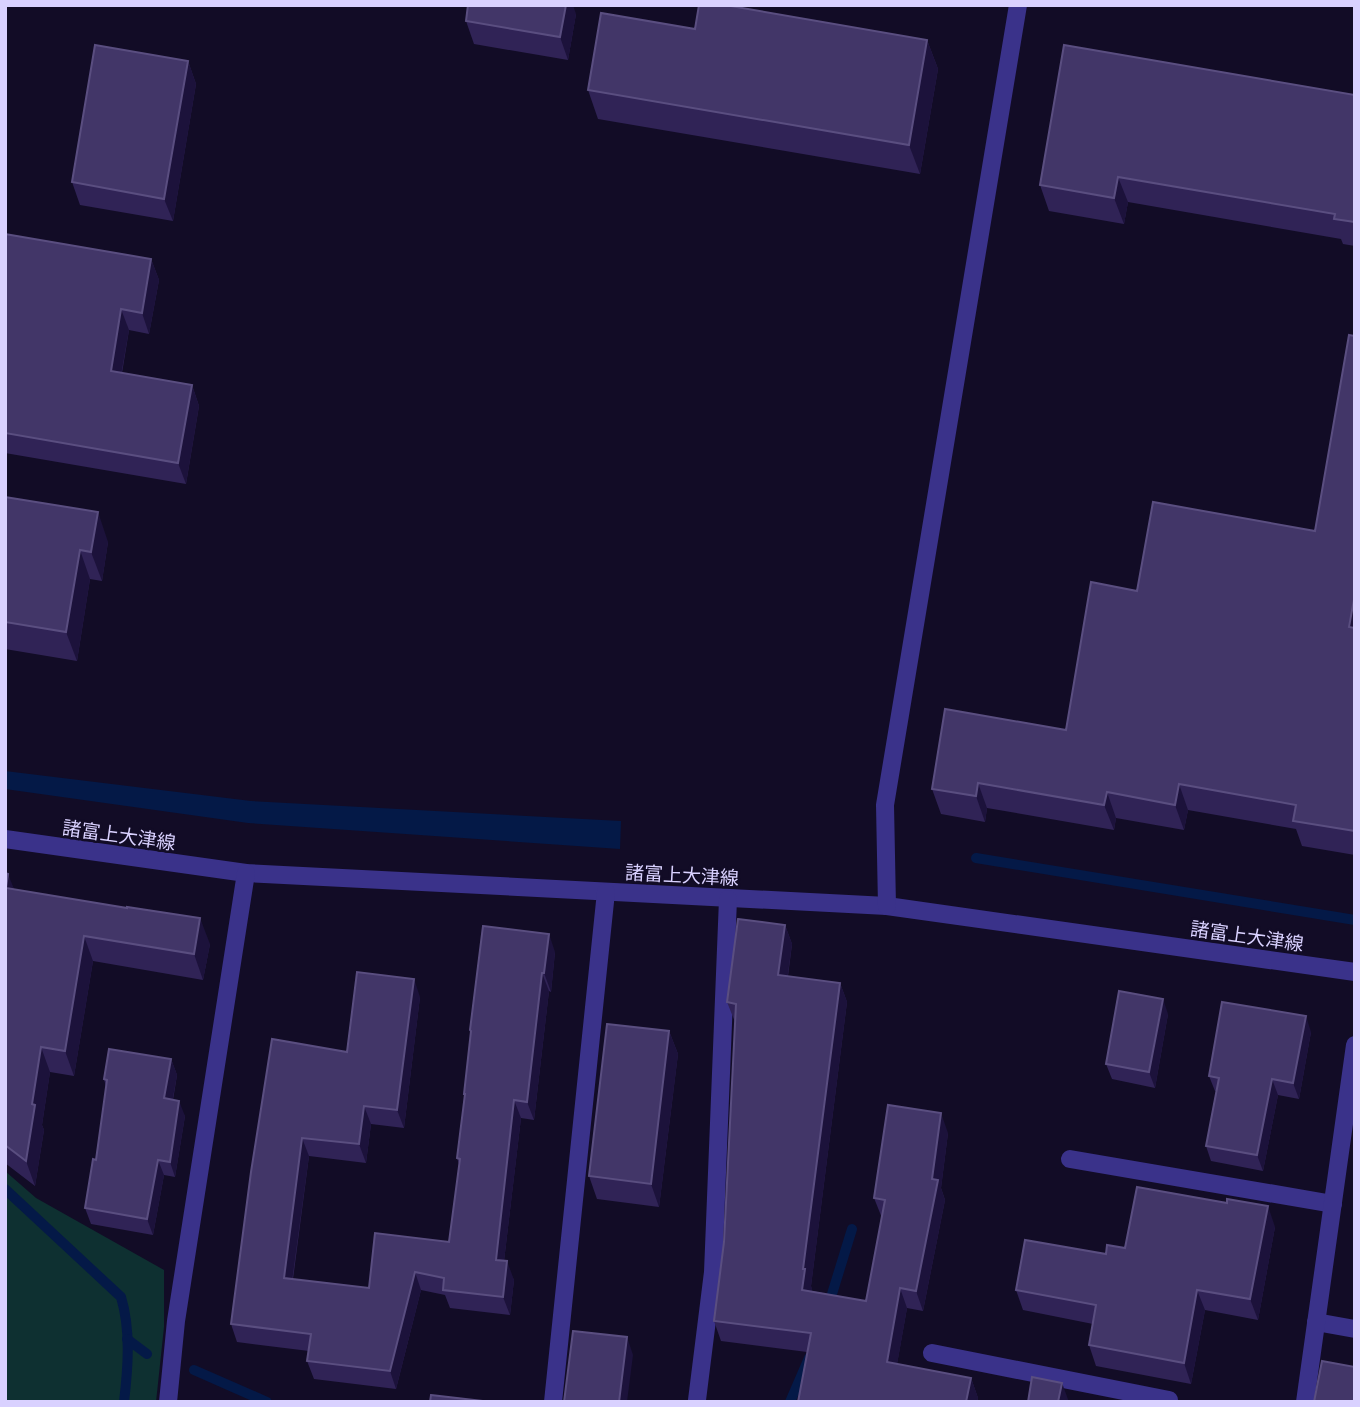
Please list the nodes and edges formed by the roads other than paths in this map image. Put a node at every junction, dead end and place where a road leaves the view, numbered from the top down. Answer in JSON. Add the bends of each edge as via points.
{"nodes":[{"id":1,"x":1018,"y":5,"type":"edge"},
{"id":2,"x":5,"y":839,"type":"edge"},
{"id":3,"x":246,"y":873,"type":"junction"},
{"id":4,"x":606,"y":892,"type":"junction"},
{"id":5,"x":728,"y":898,"type":"junction"},
{"id":6,"x":887,"y":906,"type":"junction"},
{"id":7,"x":1355,"y":972,"type":"edge"},
{"id":8,"x":1355,"y":1045,"type":"edge"},
{"id":9,"x":1070,"y":1159,"type":"dead end"},
{"id":10,"x":1333,"y":1204,"type":"junction"},
{"id":11,"x":1316,"y":1322,"type":"junction"},
{"id":12,"x":1355,"y":1329,"type":"edge"},
{"id":13,"x":932,"y":1353,"type":"dead end"},
{"id":14,"x":697,"y":1400,"type":"dead end"},
{"id":15,"x":167,"y":1402,"type":"edge"},
{"id":16,"x":553,"y":1402,"type":"edge"},
{"id":17,"x":1169,"y":1402,"type":"edge"},
{"id":18,"x":1305,"y":1402,"type":"edge"}],
"edges":[{"from":1,"to":6,"type":"street","via":[[885,805]]},
{"from":2,"to":3,"type":"street","name":"諸富上大津線"},
{"from":3,"to":4,"type":"street","name":"諸富上大津線"},
{"from":3,"to":15,"type":"street"},
{"from":4,"to":5,"type":"street","name":"諸富上大津線"},
{"from":4,"to":16,"type":"street"},
{"from":5,"to":6,"type":"street","name":"諸富上大津線"},
{"from":5,"to":14,"type":"street","via":[[713,1272]]},
{"from":6,"to":7,"type":"street","name":"諸富上大津線"},
{"from":8,"to":10,"type":"street"},
{"from":9,"to":10,"type":"street"},
{"from":10,"to":11,"type":"street"},
{"from":11,"to":12,"type":"street"},
{"from":11,"to":18,"type":"street"},
{"from":13,"to":17,"type":"street"}]}
